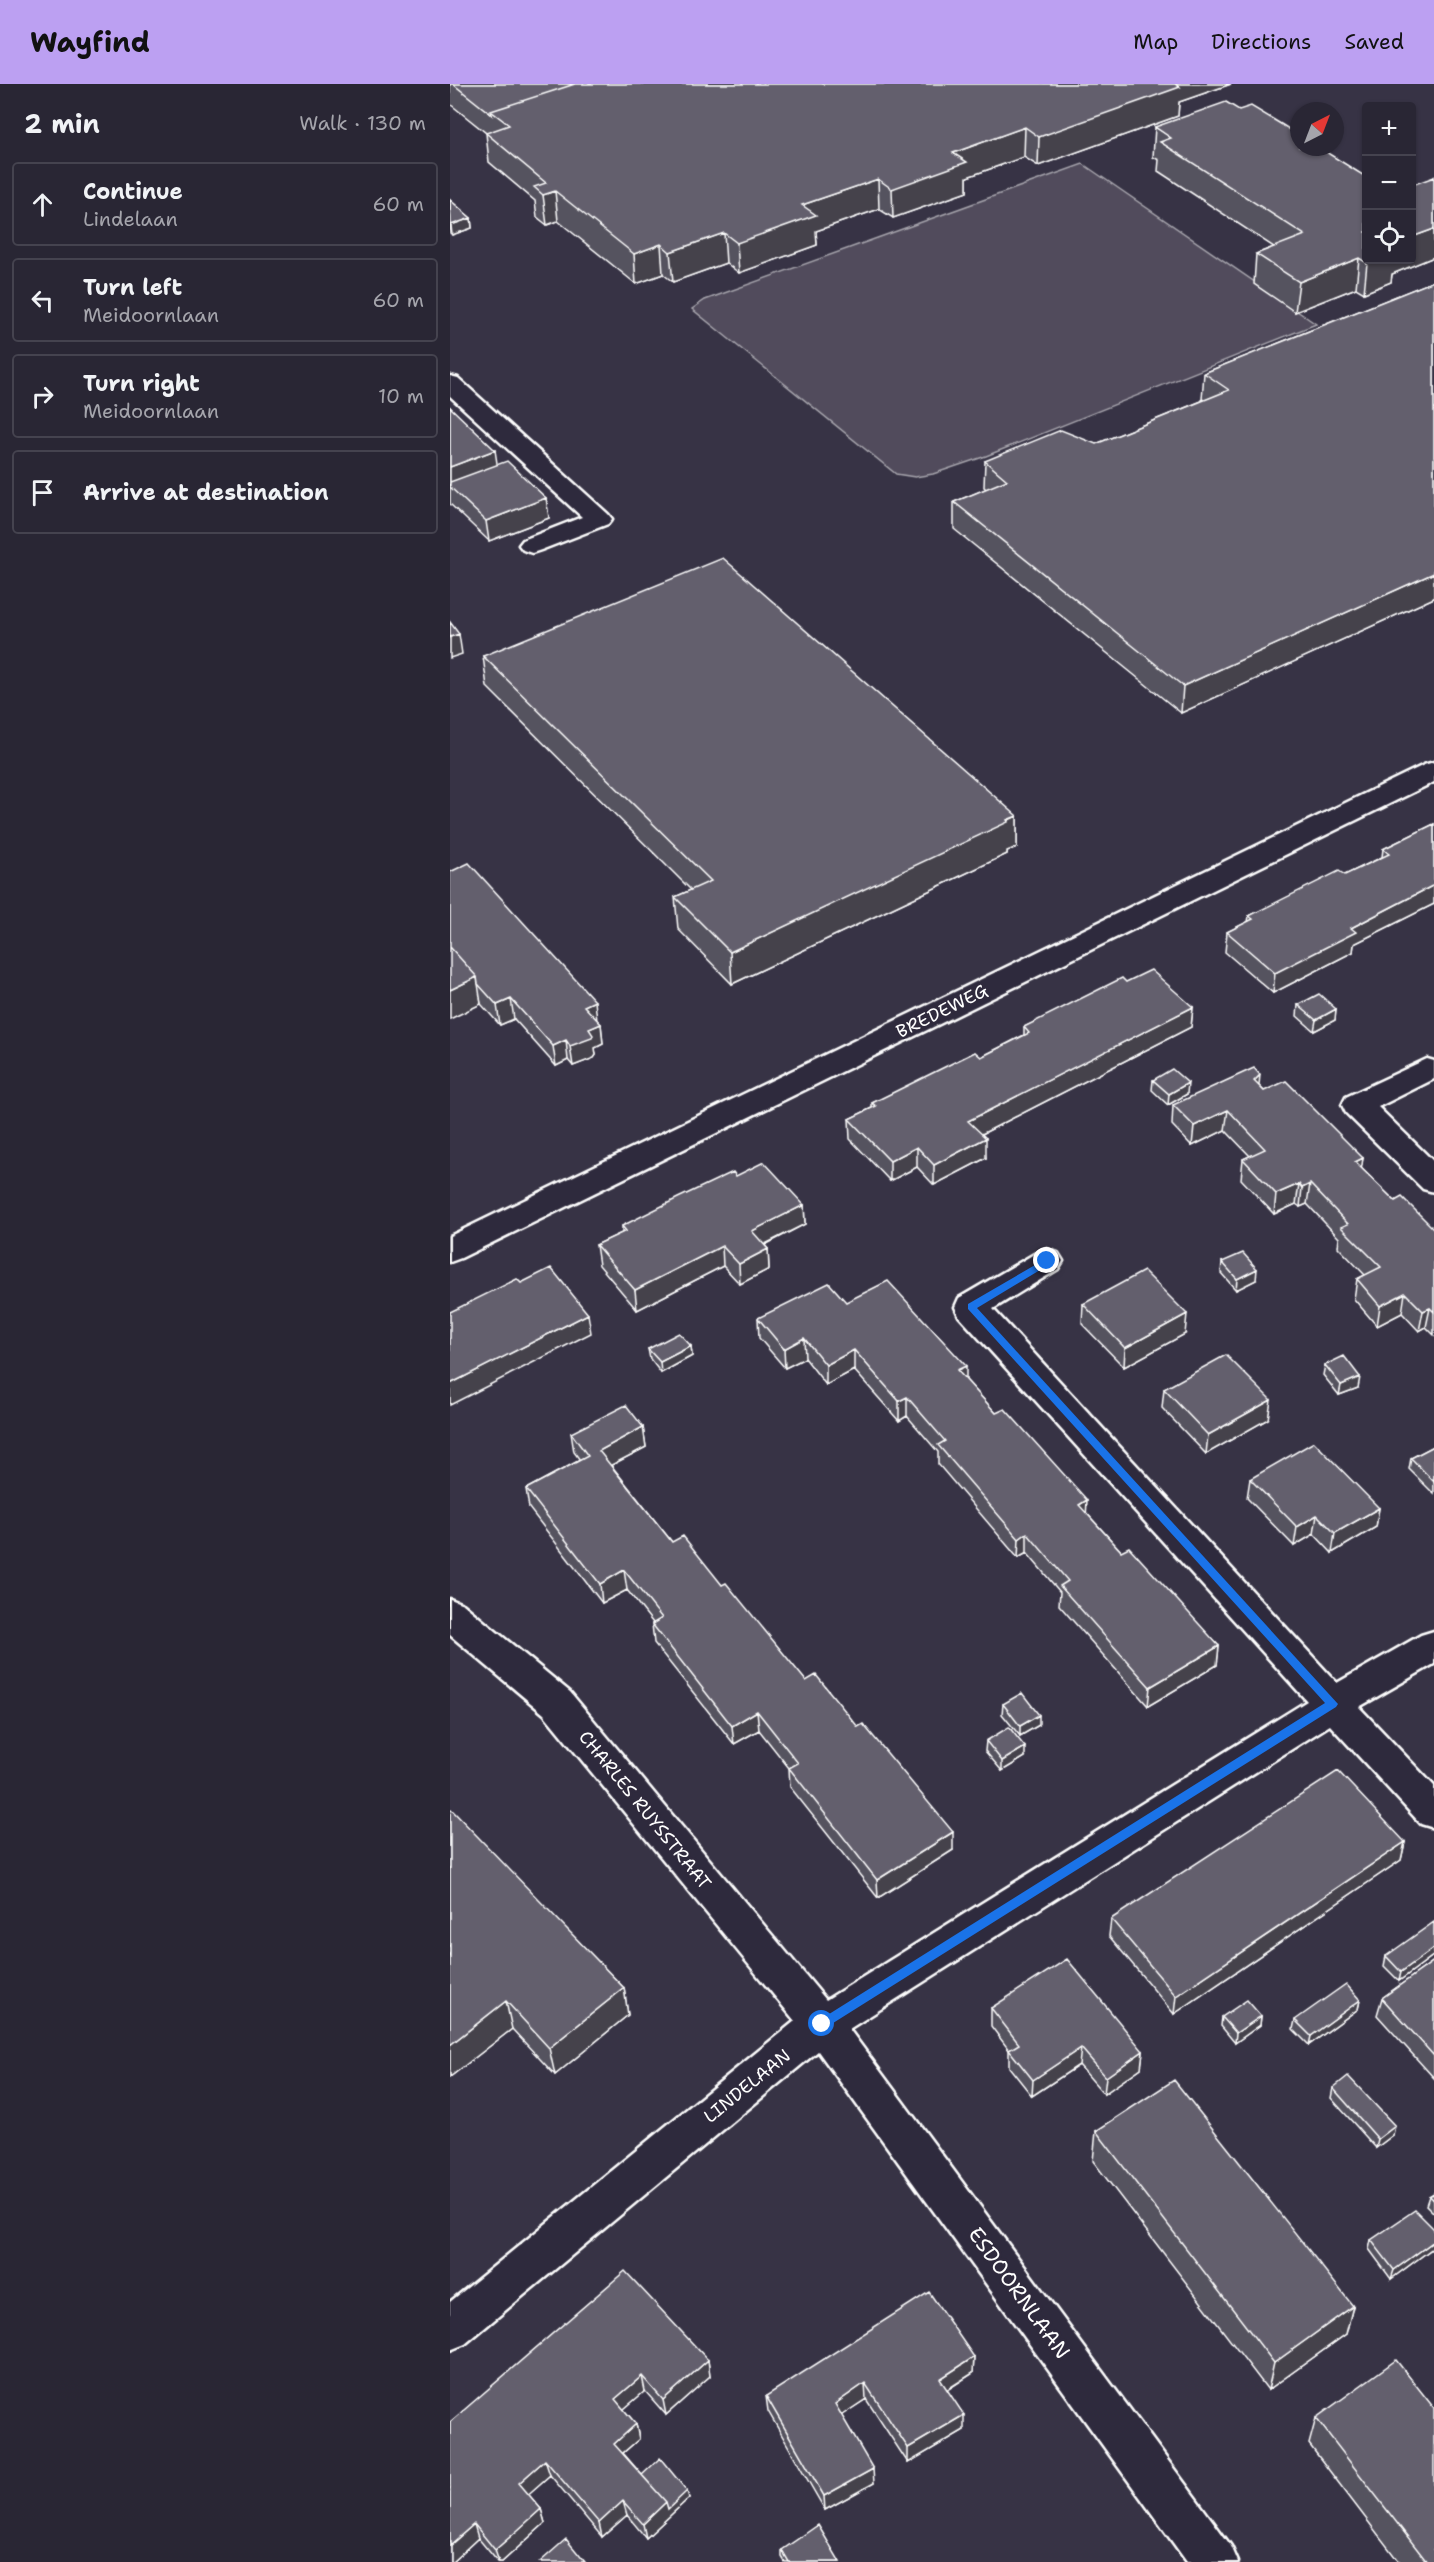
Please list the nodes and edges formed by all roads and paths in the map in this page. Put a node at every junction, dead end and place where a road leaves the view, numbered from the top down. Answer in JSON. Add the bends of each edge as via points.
{"nodes":[{"id":1,"x":450,"y":383,"type":"edge"},
{"id":2,"x":532,"y":545,"type":"dead end"},
{"id":3,"x":1434,"y":771,"type":"edge"},
{"id":4,"x":1427,"y":1070,"type":"dead end"},
{"id":5,"x":1434,"y":1181,"type":"edge"},
{"id":6,"x":450,"y":1250,"type":"edge"},
{"id":7,"x":1047,"y":1261,"type":"dead end"},
{"id":8,"x":450,"y":1614,"type":"edge"},
{"id":9,"x":1434,"y":1646,"type":"edge"},
{"id":10,"x":1333,"y":1704,"type":"junction"},
{"id":11,"x":1434,"y":1812,"type":"edge"},
{"id":12,"x":822,"y":2024,"type":"junction"},
{"id":13,"x":450,"y":2329,"type":"edge"},
{"id":14,"x":1215,"y":2562,"type":"edge"}],
"edges":[{"from":1,"to":2,"type":"street","via":[[599,519]]},
{"from":3,"to":6,"type":"street","name":"BREDEWEG"},
{"from":4,"to":5,"type":"street","via":[[1357,1105]]},
{"from":7,"to":10,"type":"street","via":[[971,1307]]},
{"from":8,"to":12,"type":"street","name":"CHARLES RUYSSTRAAT","via":[[557,1703]]},
{"from":9,"to":10,"type":"street","name":"LINDELAAN"},
{"from":10,"to":11,"type":"street"},
{"from":10,"to":12,"type":"street","name":"LINDELAAN"},
{"from":12,"to":13,"type":"street","name":"LINDELAAN"},
{"from":12,"to":14,"type":"street","name":"ESDOORNLAAN"}]}
